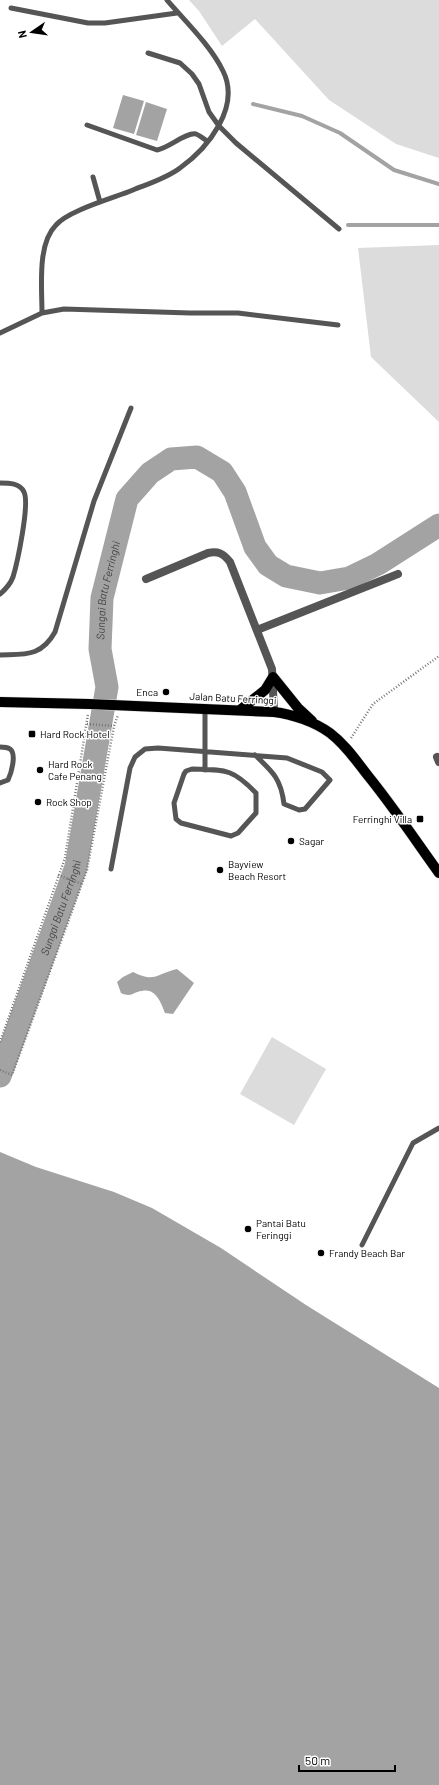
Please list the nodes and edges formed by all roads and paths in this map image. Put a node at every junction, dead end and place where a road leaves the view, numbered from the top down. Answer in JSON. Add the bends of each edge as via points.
{"nodes":[{"id":1,"x":166,"y":0,"type":"edge"},
{"id":2,"x":11,"y":8,"type":"dead end"},
{"id":3,"x":177,"y":13,"type":"junction"},
{"id":4,"x":148,"y":53,"type":"dead end"},
{"id":5,"x":87,"y":125,"type":"dead end"},
{"id":6,"x":219,"y":126,"type":"junction"},
{"id":7,"x":207,"y":141,"type":"junction"},
{"id":8,"x":93,"y":177,"type":"dead end"},
{"id":9,"x":100,"y":202,"type":"junction"},
{"id":10,"x":339,"y":229,"type":"dead end"},
{"id":11,"x":42,"y":313,"type":"junction"},
{"id":12,"x":338,"y":325,"type":"dead end"},
{"id":13,"x":0,"y":333,"type":"edge"},
{"id":14,"x":130,"y":408,"type":"dead end"},
{"id":15,"x":0,"y":483,"type":"edge"},
{"id":16,"x":398,"y":574,"type":"dead end"},
{"id":17,"x":146,"y":579,"type":"dead end"},
{"id":18,"x":0,"y":594,"type":"edge"},
{"id":19,"x":257,"y":630,"type":"junction"},
{"id":20,"x":0,"y":655,"type":"edge"},
{"id":21,"x":439,"y":656,"type":"edge"},
{"id":22,"x":273,"y":677,"type":"junction"},
{"id":23,"x":0,"y":702,"type":"edge"},
{"id":24,"x":89,"y":704,"type":"junction"},
{"id":25,"x":120,"y":705,"type":"junction"},
{"id":26,"x":205,"y":709,"type":"junction"},
{"id":27,"x":240,"y":710,"type":"junction"},
{"id":28,"x":274,"y":712,"type":"junction"},
{"id":29,"x":87,"y":724,"type":"junction"},
{"id":30,"x":114,"y":726,"type":"junction"},
{"id":31,"x":318,"y":726,"type":"junction"},
{"id":32,"x":0,"y":747,"type":"edge"},
{"id":33,"x":345,"y":747,"type":"junction"},
{"id":34,"x":206,"y":752,"type":"junction"},
{"id":35,"x":255,"y":756,"type":"junction"},
{"id":36,"x":205,"y":770,"type":"junction"},
{"id":37,"x":0,"y":783,"type":"edge"},
{"id":38,"x":111,"y":869,"type":"dead end"},
{"id":39,"x":439,"y":874,"type":"edge"},
{"id":40,"x":58,"y":875,"type":"junction"},
{"id":41,"x":82,"y":884,"type":"junction"},
{"id":42,"x":0,"y":1042,"type":"edge"},
{"id":43,"x":0,"y":1070,"type":"edge"},
{"id":44,"x":439,"y":1128,"type":"edge"},
{"id":45,"x":362,"y":1245,"type":"dead end"}],
"edges":[{"from":1,"to":3,"type":"lane"},
{"from":2,"to":3,"type":"lane","via":[[88,23]]},
{"from":3,"to":6,"type":"lane","via":[[224,72],[229,102]]},
{"from":4,"to":6,"type":"lane","via":[[180,64],[192,74],[199,84],[209,112]]},
{"from":5,"to":7,"type":"lane","via":[[157,150],[164,149],[189,135],[196,134]]},
{"from":6,"to":7,"type":"lane"},
{"from":6,"to":10,"type":"lane"},
{"from":7,"to":9,"type":"lane","via":[[179,169]]},
{"from":8,"to":9,"type":"lane"},
{"from":9,"to":11,"type":"lane","via":[[65,218],[56,224],[49,234],[43,254]]},
{"from":11,"to":12,"type":"lane","via":[[64,309],[238,313]]},
{"from":11,"to":13,"type":"lane"},
{"from":14,"to":20,"type":"lane","via":[[94,501],[52,637],[42,649],[35,652]]},
{"from":15,"to":18,"type":"lane","via":[[18,486],[24,492],[26,501],[19,553],[8,588]]},
{"from":16,"to":19,"type":"street"},
{"from":17,"to":19,"type":"street","via":[[208,553],[217,552],[224,555],[230,562]]},
{"from":19,"to":22,"type":"street"},
{"from":21,"to":33,"type":"path","via":[[373,704]]},
{"from":22,"to":27,"type":"main road","via":[[265,690]]},
{"from":22,"to":28,"type":"street"},
{"from":22,"to":31,"type":"main road","via":[[298,708]]},
{"from":23,"to":24,"type":"main road","name":"Jalan Batu Ferringgi"},
{"from":24,"to":25,"type":"main road","name":"Jalan Batu Ferringgi"},
{"from":24,"to":29,"type":"path"},
{"from":25,"to":26,"type":"main road","name":"Jalan Batu Ferringgi"},
{"from":25,"to":30,"type":"path"},
{"from":26,"to":27,"type":"main road","name":"Jalan Batu Ferringgi"},
{"from":26,"to":34,"type":"lane"},
{"from":27,"to":28,"type":"main road","name":"Jalan Batu Ferringgi"},
{"from":28,"to":31,"type":"main road","name":"Jalan Batu Ferringgi","via":[[286,713]]},
{"from":29,"to":30,"type":"path"},
{"from":29,"to":40,"type":"path","via":[[65,858]]},
{"from":30,"to":41,"type":"path","via":[[87,870]]},
{"from":31,"to":33,"type":"main road","name":"Jalan Batu Ferringgi"},
{"from":32,"to":37,"type":"lane","via":[[13,752],[8,780]]},
{"from":33,"to":39,"type":"main road","name":"Jalan Batu Ferringgi","via":[[389,802]]},
{"from":34,"to":35,"type":"lane"},
{"from":34,"to":36,"type":"lane"},
{"from":34,"to":38,"type":"lane","via":[[158,748],[145,750],[135,757],[130,768]]},
{"from":35,"to":35,"type":"lane","via":[[287,758],[322,772],[330,780],[305,809],[299,810],[284,804],[282,788],[272,772]]},
{"from":36,"to":36,"type":"lane","via":[[223,770],[243,779],[256,793],[256,813],[236,835],[231,836],[181,823],[176,819],[174,803],[184,774],[192,769]]},
{"from":40,"to":41,"type":"path"},
{"from":40,"to":42,"type":"path"},
{"from":41,"to":43,"type":"path","via":[[12,1074]]},
{"from":44,"to":45,"type":"lane","via":[[413,1143]]}]}
